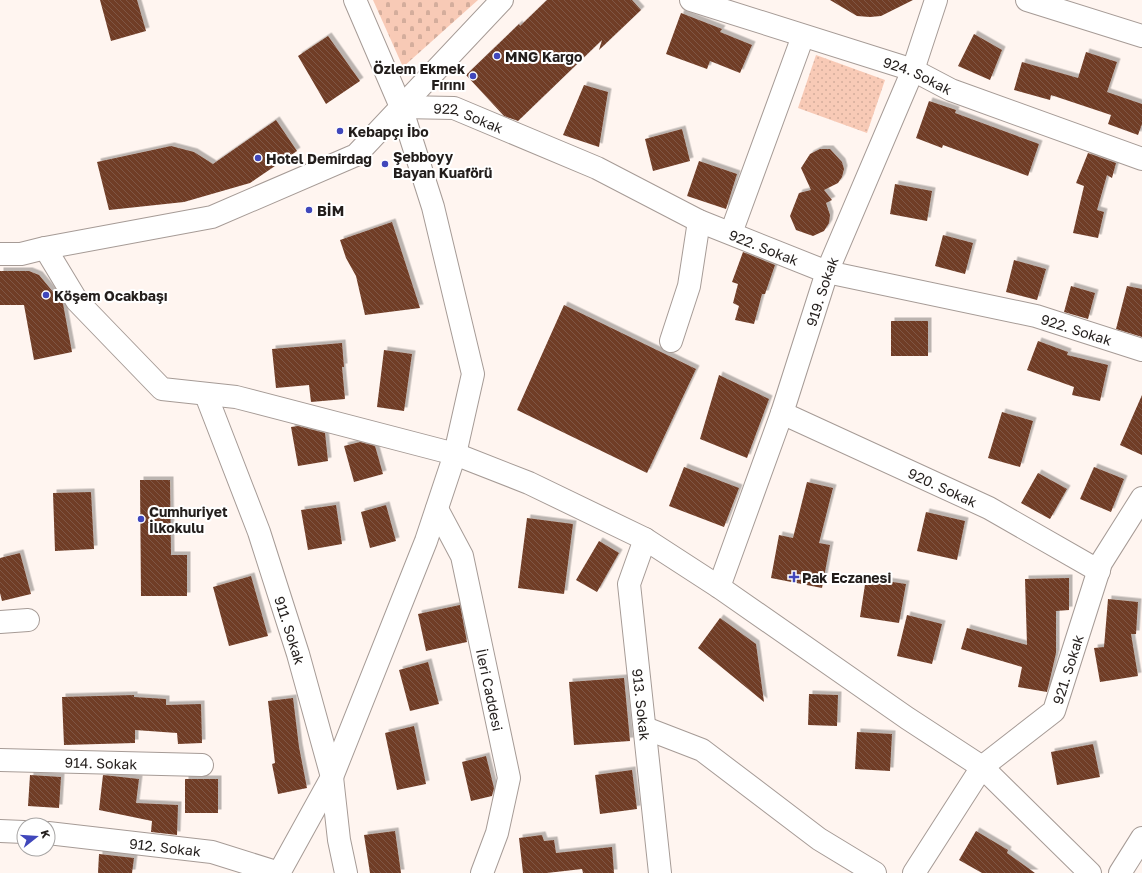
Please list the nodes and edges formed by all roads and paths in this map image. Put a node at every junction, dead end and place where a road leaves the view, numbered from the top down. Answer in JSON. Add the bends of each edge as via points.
{"nodes":[{"id":1,"x":355,"y":0,"type":"edge"},
{"id":2,"x":502,"y":0,"type":"edge"},
{"id":3,"x":691,"y":0,"type":"edge"},
{"id":4,"x":936,"y":0,"type":"edge"},
{"id":5,"x":1027,"y":0,"type":"edge"},
{"id":6,"x":803,"y":36,"type":"junction"},
{"id":7,"x":1142,"y":36,"type":"edge"},
{"id":8,"x":913,"y":70,"type":"junction"},
{"id":9,"x":401,"y":107,"type":"junction"},
{"id":10,"x":1142,"y":159,"type":"edge"},
{"id":11,"x":699,"y":221,"type":"junction"},
{"id":12,"x":731,"y":233,"type":"junction"},
{"id":13,"x":0,"y":240,"type":"edge"},
{"id":14,"x":45,"y":248,"type":"junction"},
{"id":15,"x":0,"y":254,"type":"edge"},
{"id":16,"x":827,"y":272,"type":"junction"},
{"id":17,"x":672,"y":342,"type":"dead end"},
{"id":18,"x":1142,"y":350,"type":"edge"},
{"id":19,"x":206,"y":395,"type":"junction"},
{"id":20,"x":782,"y":413,"type":"junction"},
{"id":21,"x":455,"y":454,"type":"junction"},
{"id":22,"x":1142,"y":498,"type":"edge"},
{"id":23,"x":437,"y":509,"type":"junction"},
{"id":24,"x":645,"y":539,"type":"junction"},
{"id":25,"x":1099,"y":571,"type":"junction"},
{"id":26,"x":719,"y":587,"type":"junction"},
{"id":27,"x":28,"y":620,"type":"dead end"},
{"id":28,"x":0,"y":622,"type":"edge"},
{"id":29,"x":645,"y":728,"type":"junction"},
{"id":30,"x":0,"y":760,"type":"edge"},
{"id":31,"x":202,"y":765,"type":"dead end"},
{"id":32,"x":982,"y":767,"type":"junction"},
{"id":33,"x":332,"y":777,"type":"junction"},
{"id":34,"x":0,"y":831,"type":"edge"},
{"id":35,"x":16,"y":832,"type":"edge"},
{"id":36,"x":56,"y":834,"type":"edge"},
{"id":37,"x":1142,"y":838,"type":"edge"},
{"id":38,"x":279,"y":873,"type":"edge"},
{"id":39,"x":346,"y":873,"type":"edge"},
{"id":40,"x":482,"y":873,"type":"edge"},
{"id":41,"x":660,"y":873,"type":"edge"},
{"id":42,"x":875,"y":873,"type":"edge"},
{"id":43,"x":914,"y":873,"type":"edge"},
{"id":44,"x":1090,"y":873,"type":"edge"},
{"id":45,"x":1120,"y":873,"type":"edge"}],
"edges":[{"from":1,"to":9,"type":"street"},
{"from":2,"to":9,"type":"street"},
{"from":3,"to":6,"type":"street","name":"924. Sokak"},
{"from":4,"to":8,"type":"street","name":"919. Sokak"},
{"from":5,"to":7,"type":"street"},
{"from":6,"to":8,"type":"street","name":"924. Sokak"},
{"from":6,"to":12,"type":"street"},
{"from":8,"to":10,"type":"street","name":"924. Sokak","via":[[951,90]]},
{"from":8,"to":16,"type":"street","name":"919. Sokak"},
{"from":9,"to":11,"type":"street","name":"922. Sokak","via":[[454,108],[596,168]]},
{"from":9,"to":14,"type":"street","via":[[356,154],[212,217]]},
{"from":9,"to":21,"type":"street","via":[[433,207],[473,374]]},
{"from":11,"to":12,"type":"street","name":"922. Sokak"},
{"from":11,"to":17,"type":"street","via":[[689,286]]},
{"from":12,"to":16,"type":"street","name":"922. Sokak"},
{"from":13,"to":14,"type":"street","via":[[26,239]]},
{"from":14,"to":15,"type":"street","via":[[21,254]]},
{"from":14,"to":19,"type":"street","via":[[77,300],[162,389]]},
{"from":16,"to":18,"type":"street","name":"922. Sokak","via":[[1036,316]]},
{"from":16,"to":20,"type":"street","name":"919. Sokak"},
{"from":19,"to":21,"type":"street","via":[[236,397]]},
{"from":19,"to":33,"type":"street","name":"911. Sokak","via":[[259,532],[298,654]]},
{"from":20,"to":25,"type":"street","name":"920. Sokak","via":[[989,508]]},
{"from":20,"to":26,"type":"street","name":"919. Sokak"},
{"from":21,"to":23,"type":"street"},
{"from":21,"to":24,"type":"street","via":[[530,483]]},
{"from":22,"to":25,"type":"street","name":"921. Sokak","via":[[1101,563]]},
{"from":23,"to":33,"type":"street"},
{"from":23,"to":40,"type":"street","name":"İleri Caddesi","via":[[462,556],[509,778],[497,833]]},
{"from":24,"to":26,"type":"street"},
{"from":24,"to":29,"type":"street","name":"913. Sokak","via":[[629,584]]},
{"from":25,"to":32,"type":"street","name":"921. Sokak","via":[[1054,711]]},
{"from":26,"to":32,"type":"street"},
{"from":27,"to":28,"type":"street"},
{"from":29,"to":41,"type":"street","name":"913. Sokak"},
{"from":29,"to":42,"type":"street","via":[[702,750],[818,839]]},
{"from":30,"to":31,"type":"street","name":"914. Sokak"},
{"from":32,"to":43,"type":"street","name":"921. Sokak"},
{"from":32,"to":44,"type":"street"},
{"from":33,"to":38,"type":"street"},
{"from":33,"to":39,"type":"street","name":"911. Sokak","via":[[339,840]]},
{"from":34,"to":35,"type":"street"},
{"from":36,"to":38,"type":"street","name":"912. Sokak","via":[[212,852]]},
{"from":37,"to":45,"type":"street"}]}
